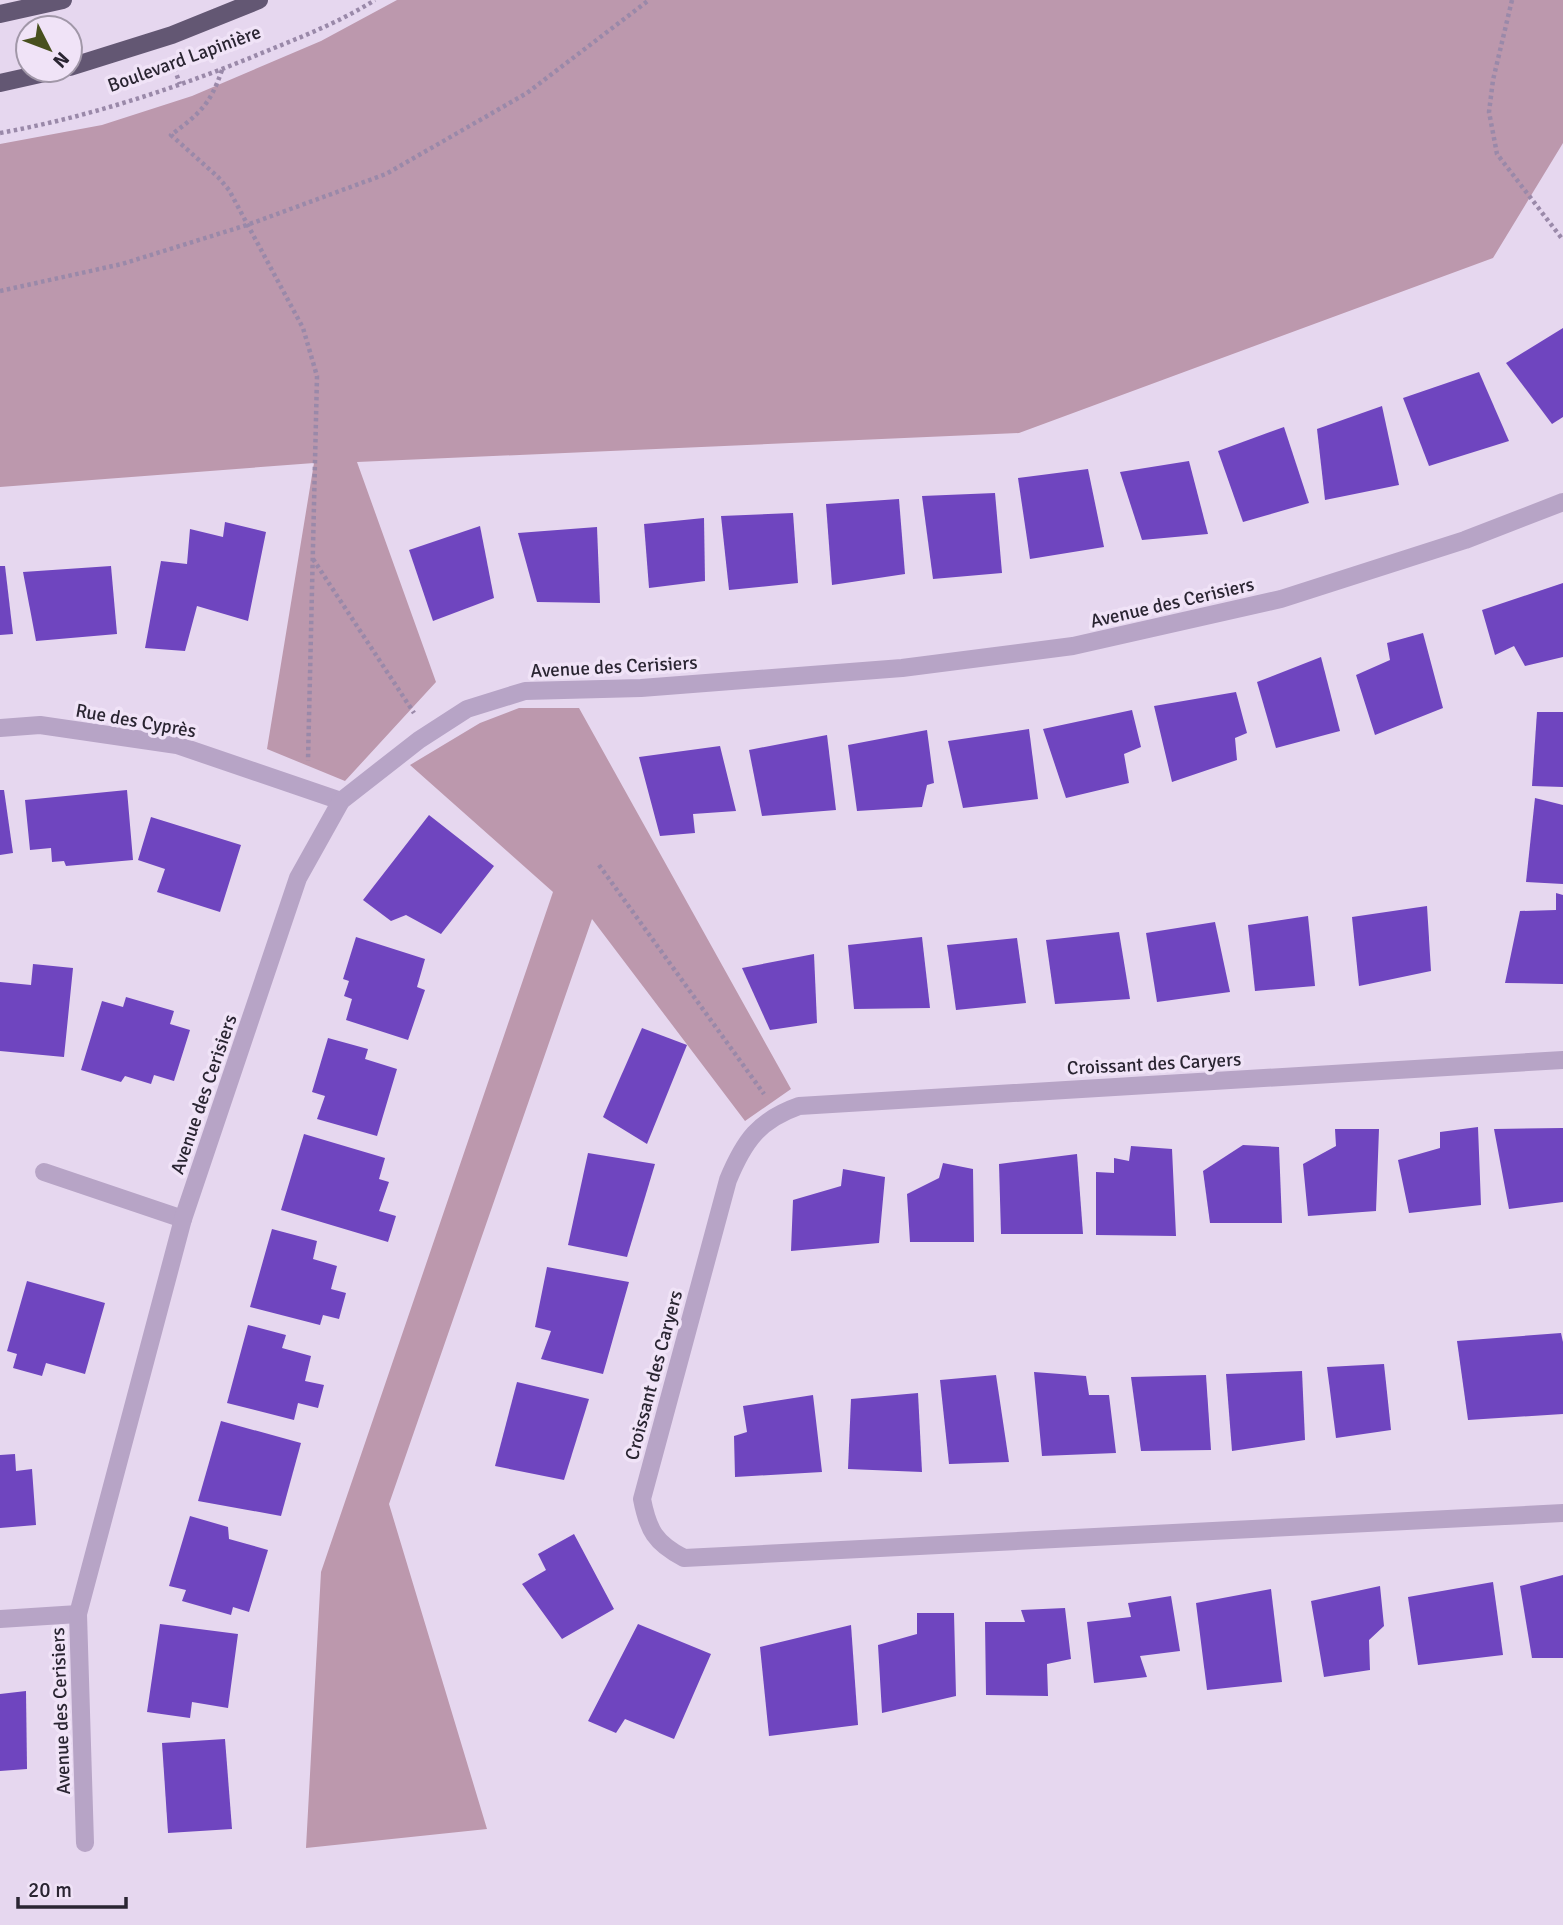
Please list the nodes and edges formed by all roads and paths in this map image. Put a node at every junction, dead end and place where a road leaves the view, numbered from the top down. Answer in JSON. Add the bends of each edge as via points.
{"nodes":[{"id":1,"x":64,"y":0,"type":"edge"},
{"id":2,"x":259,"y":0,"type":"edge"},
{"id":3,"x":375,"y":0,"type":"edge"},
{"id":4,"x":649,"y":0,"type":"edge"},
{"id":5,"x":1512,"y":0,"type":"edge"},
{"id":6,"x":224,"y":7,"type":"edge"},
{"id":7,"x":0,"y":14,"type":"edge"},
{"id":8,"x":84,"y":63,"type":"edge"},
{"id":9,"x":222,"y":70,"type":"junction"},
{"id":10,"x":0,"y":133,"type":"edge"},
{"id":11,"x":247,"y":225,"type":"junction"},
{"id":12,"x":1563,"y":240,"type":"edge"},
{"id":13,"x":0,"y":290,"type":"edge"},
{"id":14,"x":1563,"y":502,"type":"edge"},
{"id":15,"x":313,"y":559,"type":"junction"},
{"id":16,"x":0,"y":728,"type":"edge"},
{"id":17,"x":427,"y":734,"type":"junction"},
{"id":18,"x":307,"y":789,"type":"junction"},
{"id":19,"x":341,"y":801,"type":"junction"},
{"id":20,"x":599,"y":865,"type":"dead end"},
{"id":21,"x":1563,"y":1060,"type":"edge"},
{"id":22,"x":778,"y":1113,"type":"junction"},
{"id":23,"x":44,"y":1172,"type":"dead end"},
{"id":24,"x":183,"y":1219,"type":"junction"},
{"id":25,"x":1563,"y":1513,"type":"edge"},
{"id":26,"x":78,"y":1614,"type":"junction"},
{"id":27,"x":0,"y":1619,"type":"edge"},
{"id":28,"x":85,"y":1843,"type":"dead end"}],
"edges":[{"from":1,"to":7,"type":"main road"},
{"from":2,"to":6,"type":"main road","name":"Boulevard Lapinière"},
{"from":3,"to":9,"type":"path","name":"Boulevard Lapinière","via":[[321,29]]},
{"from":4,"to":11,"type":"path","via":[[527,93],[386,174]]},
{"from":5,"to":12,"type":"path","via":[[1489,112],[1497,154]]},
{"from":6,"to":8,"type":"main road","name":"Boulevard Lapinière","via":[[172,35]]},
{"from":9,"to":10,"type":"path","name":"Boulevard Lapinière","via":[[106,108]]},
{"from":9,"to":11,"type":"path","via":[[209,102],[171,135],[229,190]]},
{"from":11,"to":13,"type":"path","via":[[122,264]]},
{"from":11,"to":15,"type":"path","via":[[303,328],[317,376]]},
{"from":14,"to":17,"type":"street","name":"Avenue des Cerisiers","via":[[1465,540],[1281,599],[1073,646],[902,668],[641,688],[525,691],[467,709]]},
{"from":15,"to":17,"type":"path"},
{"from":15,"to":18,"type":"path"},
{"from":16,"to":18,"type":"street","name":"Rue des Cyprès","via":[[40,725],[177,745]]},
{"from":17,"to":19,"type":"street","name":"Avenue des Cerisiers"},
{"from":18,"to":19,"type":"street","name":"Rue des Cyprès"},
{"from":19,"to":24,"type":"street","name":"Avenue des Cerisiers","via":[[298,878]]},
{"from":20,"to":22,"type":"path"},
{"from":21,"to":22,"type":"street","name":"Croissant des Caryers","via":[[799,1106]]},
{"from":22,"to":25,"type":"street","name":"Croissant des Caryers","via":[[739,1153],[728,1180],[642,1499],[647,1524],[665,1548],[684,1558]]},
{"from":23,"to":24,"type":"street"},
{"from":24,"to":26,"type":"street","name":"Avenue des Cerisiers"},
{"from":26,"to":27,"type":"street"},
{"from":26,"to":28,"type":"street","name":"Avenue des Cerisiers"}]}
